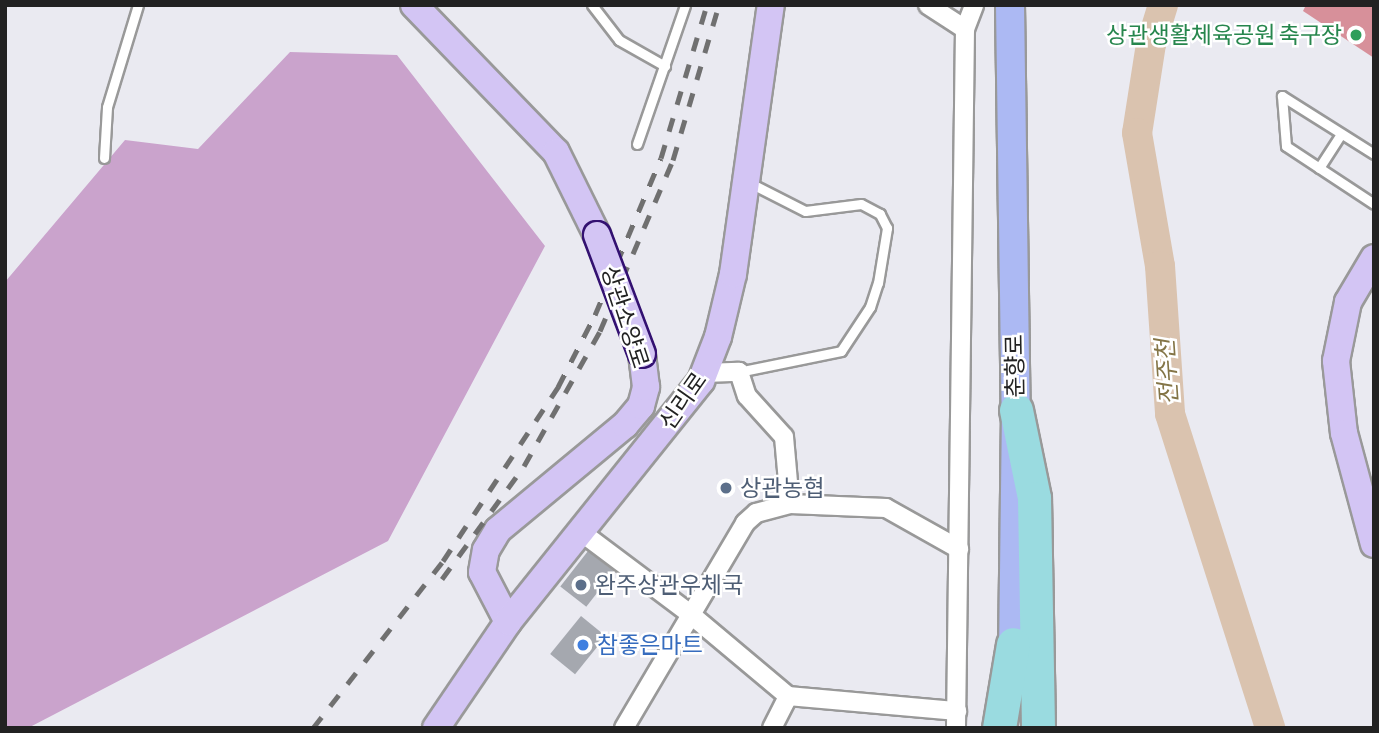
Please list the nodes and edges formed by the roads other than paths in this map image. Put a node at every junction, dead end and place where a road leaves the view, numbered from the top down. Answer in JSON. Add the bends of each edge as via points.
{"nodes":[{"id":1,"x":138,"y":5,"type":"edge"},
{"id":2,"x":414,"y":5,"type":"edge"},
{"id":3,"x":439,"y":5,"type":"edge"},
{"id":4,"x":592,"y":5,"type":"edge"},
{"id":5,"x":685,"y":5,"type":"edge"},
{"id":6,"x":771,"y":5,"type":"edge"},
{"id":7,"x":928,"y":5,"type":"edge"},
{"id":8,"x":974,"y":5,"type":"edge"},
{"id":9,"x":1010,"y":5,"type":"edge"},
{"id":10,"x":965,"y":29,"type":"junction"},
{"id":11,"x":474,"y":63,"type":"junction"},
{"id":12,"x":665,"y":66,"type":"junction"},
{"id":13,"x":1341,"y":134,"type":"junction"},
{"id":14,"x":637,"y":144,"type":"dead end"},
{"id":15,"x":1374,"y":154,"type":"edge"},
{"id":16,"x":104,"y":158,"type":"dead end"},
{"id":17,"x":1319,"y":168,"type":"junction"},
{"id":18,"x":746,"y":181,"type":"junction"},
{"id":19,"x":1374,"y":204,"type":"edge"},
{"id":20,"x":1374,"y":258,"type":"edge"},
{"id":21,"x":736,"y":372,"type":"junction"},
{"id":22,"x":704,"y":373,"type":"junction"},
{"id":23,"x":1016,"y":410,"type":"junction"},
{"id":24,"x":790,"y":504,"type":"junction"},
{"id":25,"x":581,"y":533,"type":"junction"},
{"id":26,"x":1374,"y":544,"type":"edge"},
{"id":27,"x":959,"y":549,"type":"junction"},
{"id":28,"x":690,"y":613,"type":"junction"},
{"id":29,"x":508,"y":622,"type":"junction"},
{"id":30,"x":1013,"y":644,"type":"junction"},
{"id":31,"x":788,"y":696,"type":"junction"},
{"id":32,"x":956,"y":719,"type":"edge"},
{"id":33,"x":436,"y":728,"type":"edge"},
{"id":34,"x":624,"y":728,"type":"edge"},
{"id":35,"x":772,"y":728,"type":"edge"},
{"id":36,"x":999,"y":728,"type":"edge"},
{"id":37,"x":1012,"y":728,"type":"edge"},
{"id":38,"x":1038,"y":728,"type":"edge"}],
"edges":[{"from":1,"to":16,"type":"lane","via":[[107,107]]},
{"from":2,"to":11,"type":"main road","name":"상관소양로"},
{"from":3,"to":11,"type":"main road","name":"상관소양로"},
{"from":4,"to":12,"type":"lane","via":[[619,40]]},
{"from":5,"to":12,"type":"lane"},
{"from":6,"to":18,"type":"main road","name":"신리로"},
{"from":7,"to":10,"type":"street"},
{"from":8,"to":10,"type":"street"},
{"from":9,"to":23,"type":"main road","name":"춘향로"},
{"from":10,"to":27,"type":"street"},
{"from":11,"to":29,"type":"main road","name":"상관소양로","bridge":true,"via":[[556,152],[597,235],[642,354],[646,387],[641,406],[625,425],[498,530],[486,550],[482,572]]},
{"from":12,"to":14,"type":"lane"},
{"from":13,"to":15,"type":"lane"},
{"from":13,"to":17,"type":"lane"},
{"from":13,"to":17,"type":"lane","via":[[1282,96],[1286,146]]},
{"from":17,"to":19,"type":"lane"},
{"from":18,"to":21,"type":"lane","via":[[805,211],[861,204],[880,214],[887,228],[870,307],[841,351]]},
{"from":18,"to":22,"type":"main road","name":"신리로","via":[[733,274]]},
{"from":20,"to":26,"type":"main road","via":[[1348,302],[1336,361],[1344,433]]},
{"from":21,"to":22,"type":"street"},
{"from":21,"to":24,"type":"street","via":[[747,396],[784,437]]},
{"from":22,"to":25,"type":"main road","name":"신리로"},
{"from":23,"to":30,"type":"main road","name":"춘향로"},
{"from":23,"to":38,"type":"highway","via":[[1034,498]]},
{"from":24,"to":27,"type":"street","via":[[886,508]]},
{"from":24,"to":28,"type":"street","via":[[769,508],[745,523]]},
{"from":25,"to":28,"type":"street"},
{"from":25,"to":29,"type":"main road","name":"신리로"},
{"from":27,"to":32,"type":"street"},
{"from":28,"to":31,"type":"street"},
{"from":28,"to":34,"type":"street"},
{"from":29,"to":33,"type":"main road","name":"신리로"},
{"from":30,"to":36,"type":"highway"},
{"from":30,"to":37,"type":"main road","name":"춘향로"},
{"from":31,"to":32,"type":"street"},
{"from":31,"to":35,"type":"street"}]}
